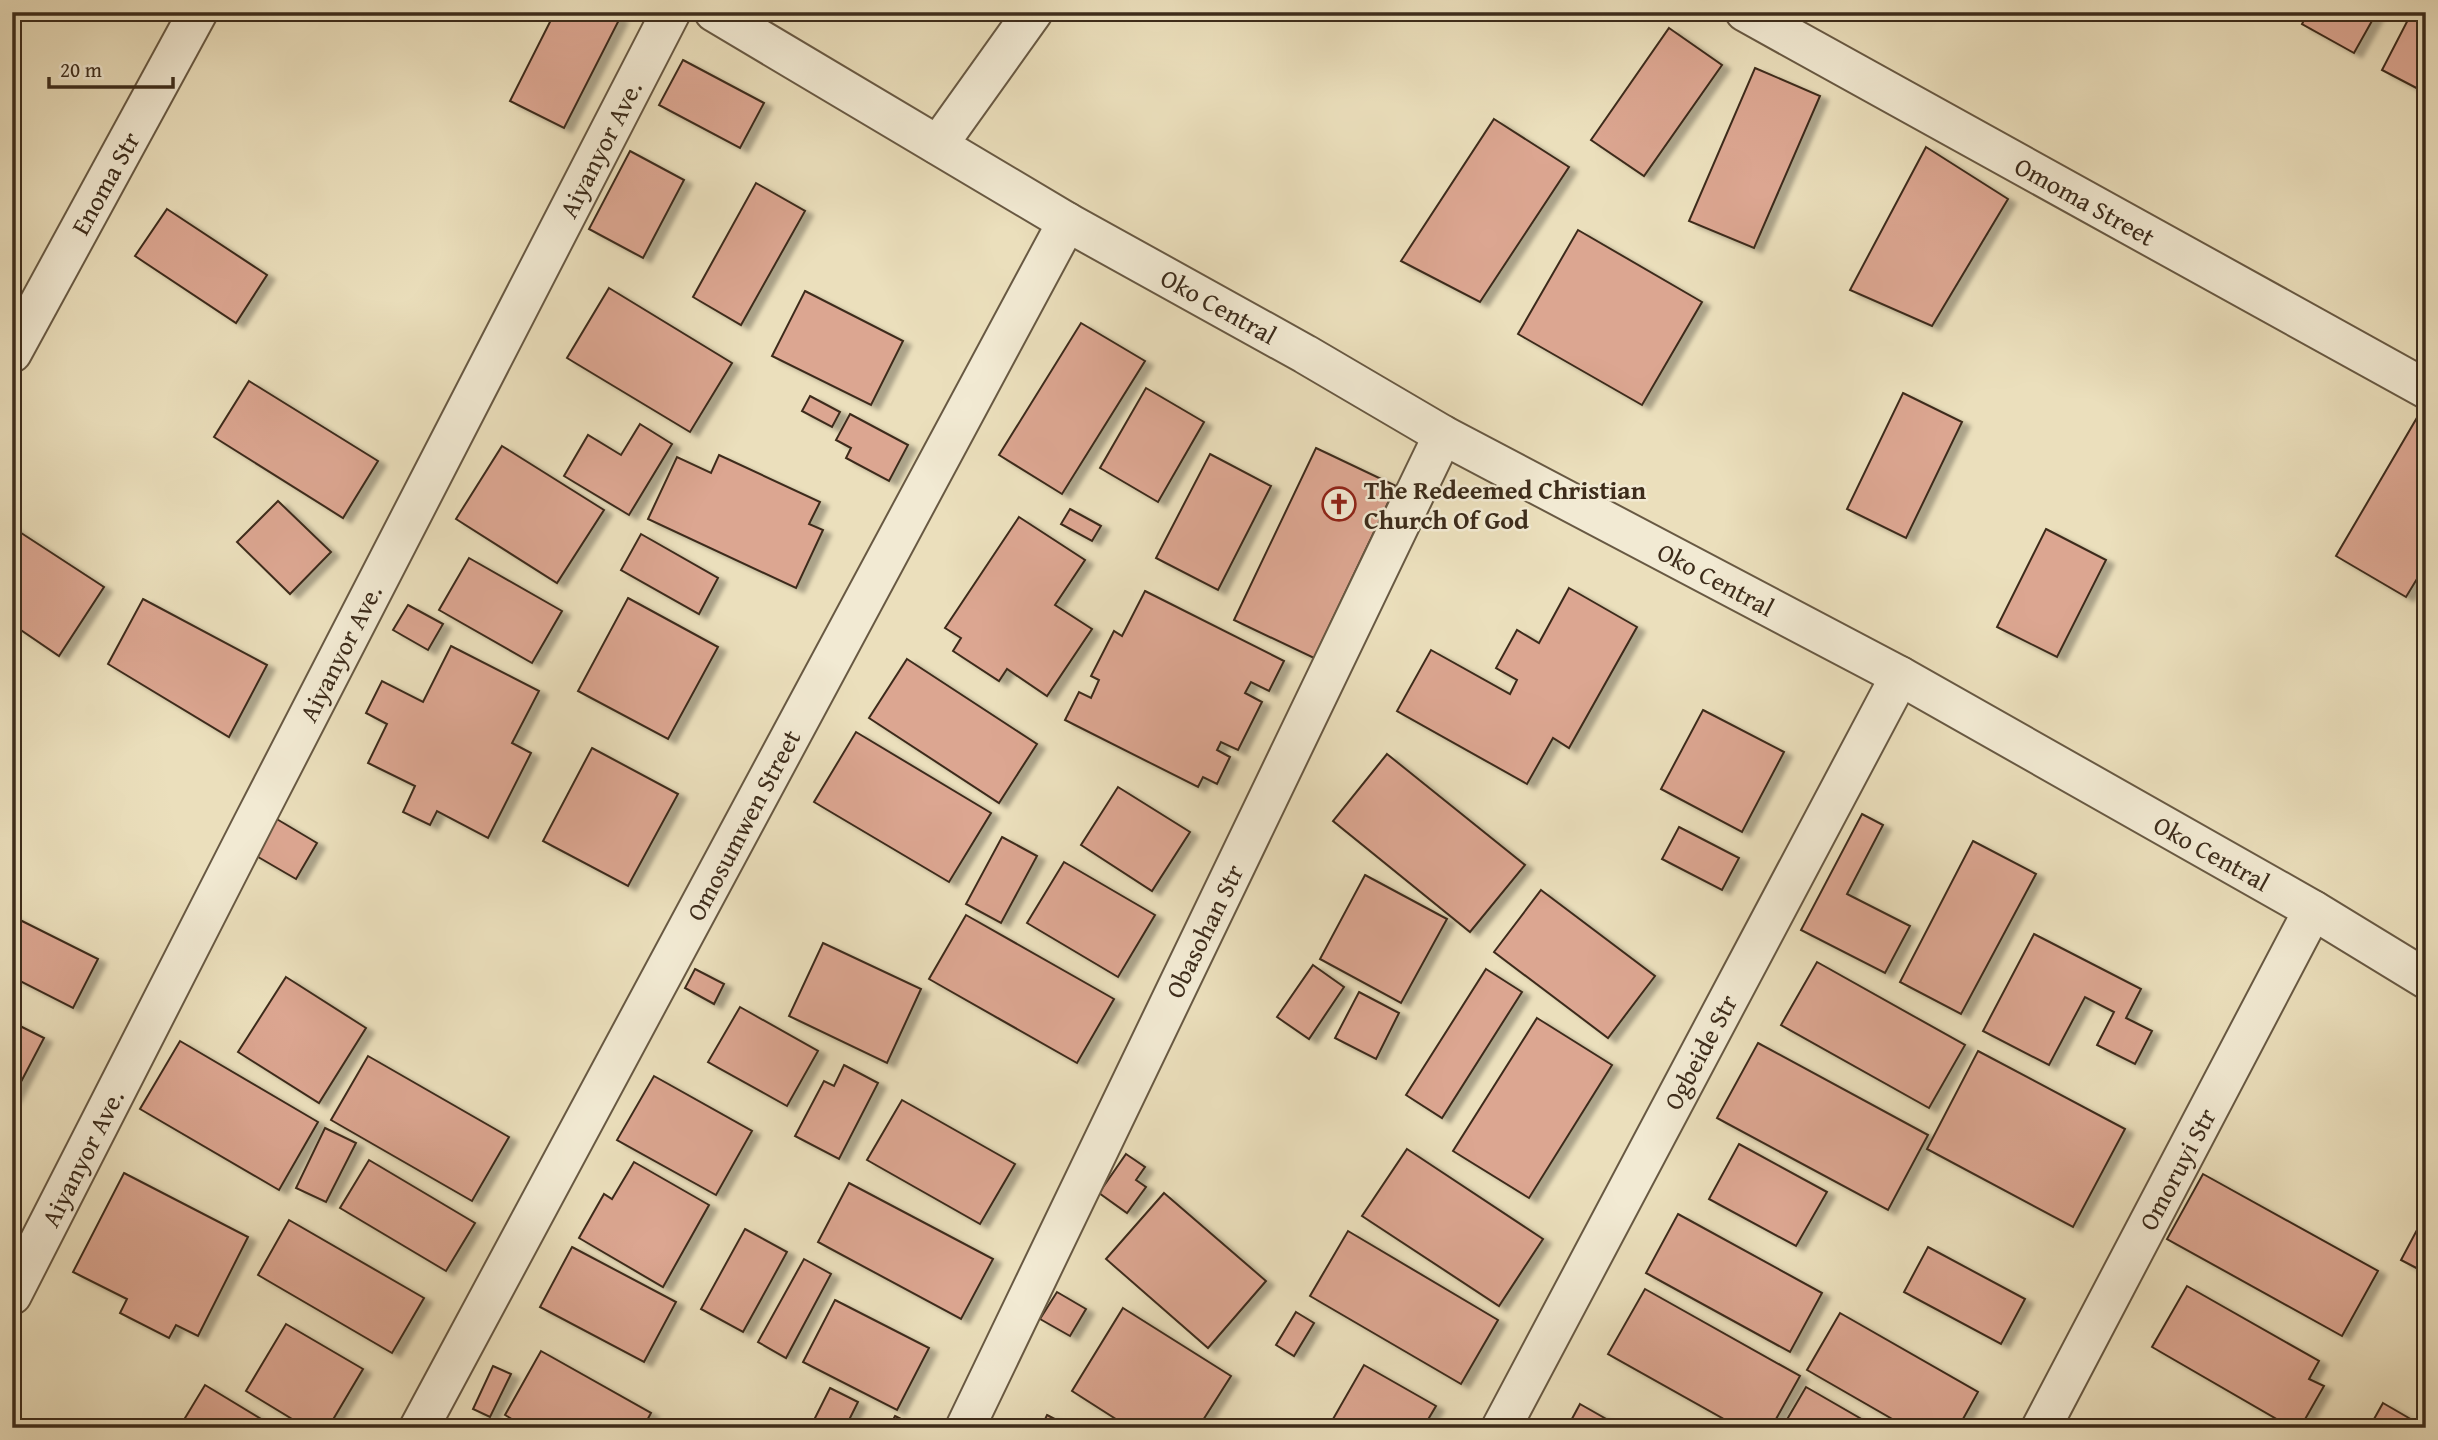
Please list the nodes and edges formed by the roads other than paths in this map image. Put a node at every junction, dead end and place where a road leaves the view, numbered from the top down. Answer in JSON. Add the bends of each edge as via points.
{"nodes":[{"id":1,"x":198,"y":12,"type":"edge"},
{"id":2,"x":671,"y":12,"type":"edge"},
{"id":3,"x":714,"y":12,"type":"edge"},
{"id":4,"x":1033,"y":12,"type":"edge"},
{"id":5,"x":1745,"y":12,"type":"edge"},
{"id":6,"x":938,"y":145,"type":"junction"},
{"id":7,"x":1067,"y":222,"type":"junction"},
{"id":8,"x":12,"y":353,"type":"edge"},
{"id":9,"x":2426,"y":389,"type":"edge"},
{"id":10,"x":1443,"y":435,"type":"junction"},
{"id":11,"x":1900,"y":676,"type":"junction"},
{"id":12,"x":2313,"y":910,"type":"junction"},
{"id":13,"x":2426,"y":979,"type":"edge"},
{"id":14,"x":12,"y":1295,"type":"edge"},
{"id":15,"x":419,"y":1428,"type":"edge"},
{"id":16,"x":965,"y":1428,"type":"edge"},
{"id":17,"x":1501,"y":1428,"type":"edge"},
{"id":18,"x":2041,"y":1428,"type":"edge"}],
"edges":[{"from":1,"to":8,"type":"street","name":"Enoma Str"},
{"from":2,"to":14,"type":"street","name":"Aiyanyor Ave."},
{"from":3,"to":6,"type":"street","name":"Oko Central"},
{"from":4,"to":6,"type":"street"},
{"from":5,"to":9,"type":"street","name":"Omoma Street"},
{"from":6,"to":7,"type":"street","name":"Oko Central"},
{"from":7,"to":10,"type":"street","name":"Oko Central"},
{"from":7,"to":15,"type":"street","name":"Omosumwen Street"},
{"from":10,"to":11,"type":"street","name":"Oko Central"},
{"from":10,"to":16,"type":"street","name":"Obasohan Str"},
{"from":11,"to":12,"type":"street","name":"Oko Central"},
{"from":11,"to":17,"type":"street","name":"Ogbeide Str"},
{"from":12,"to":13,"type":"street","name":"Oko Central"},
{"from":12,"to":18,"type":"street","name":"Omoruyi Str"}]}
